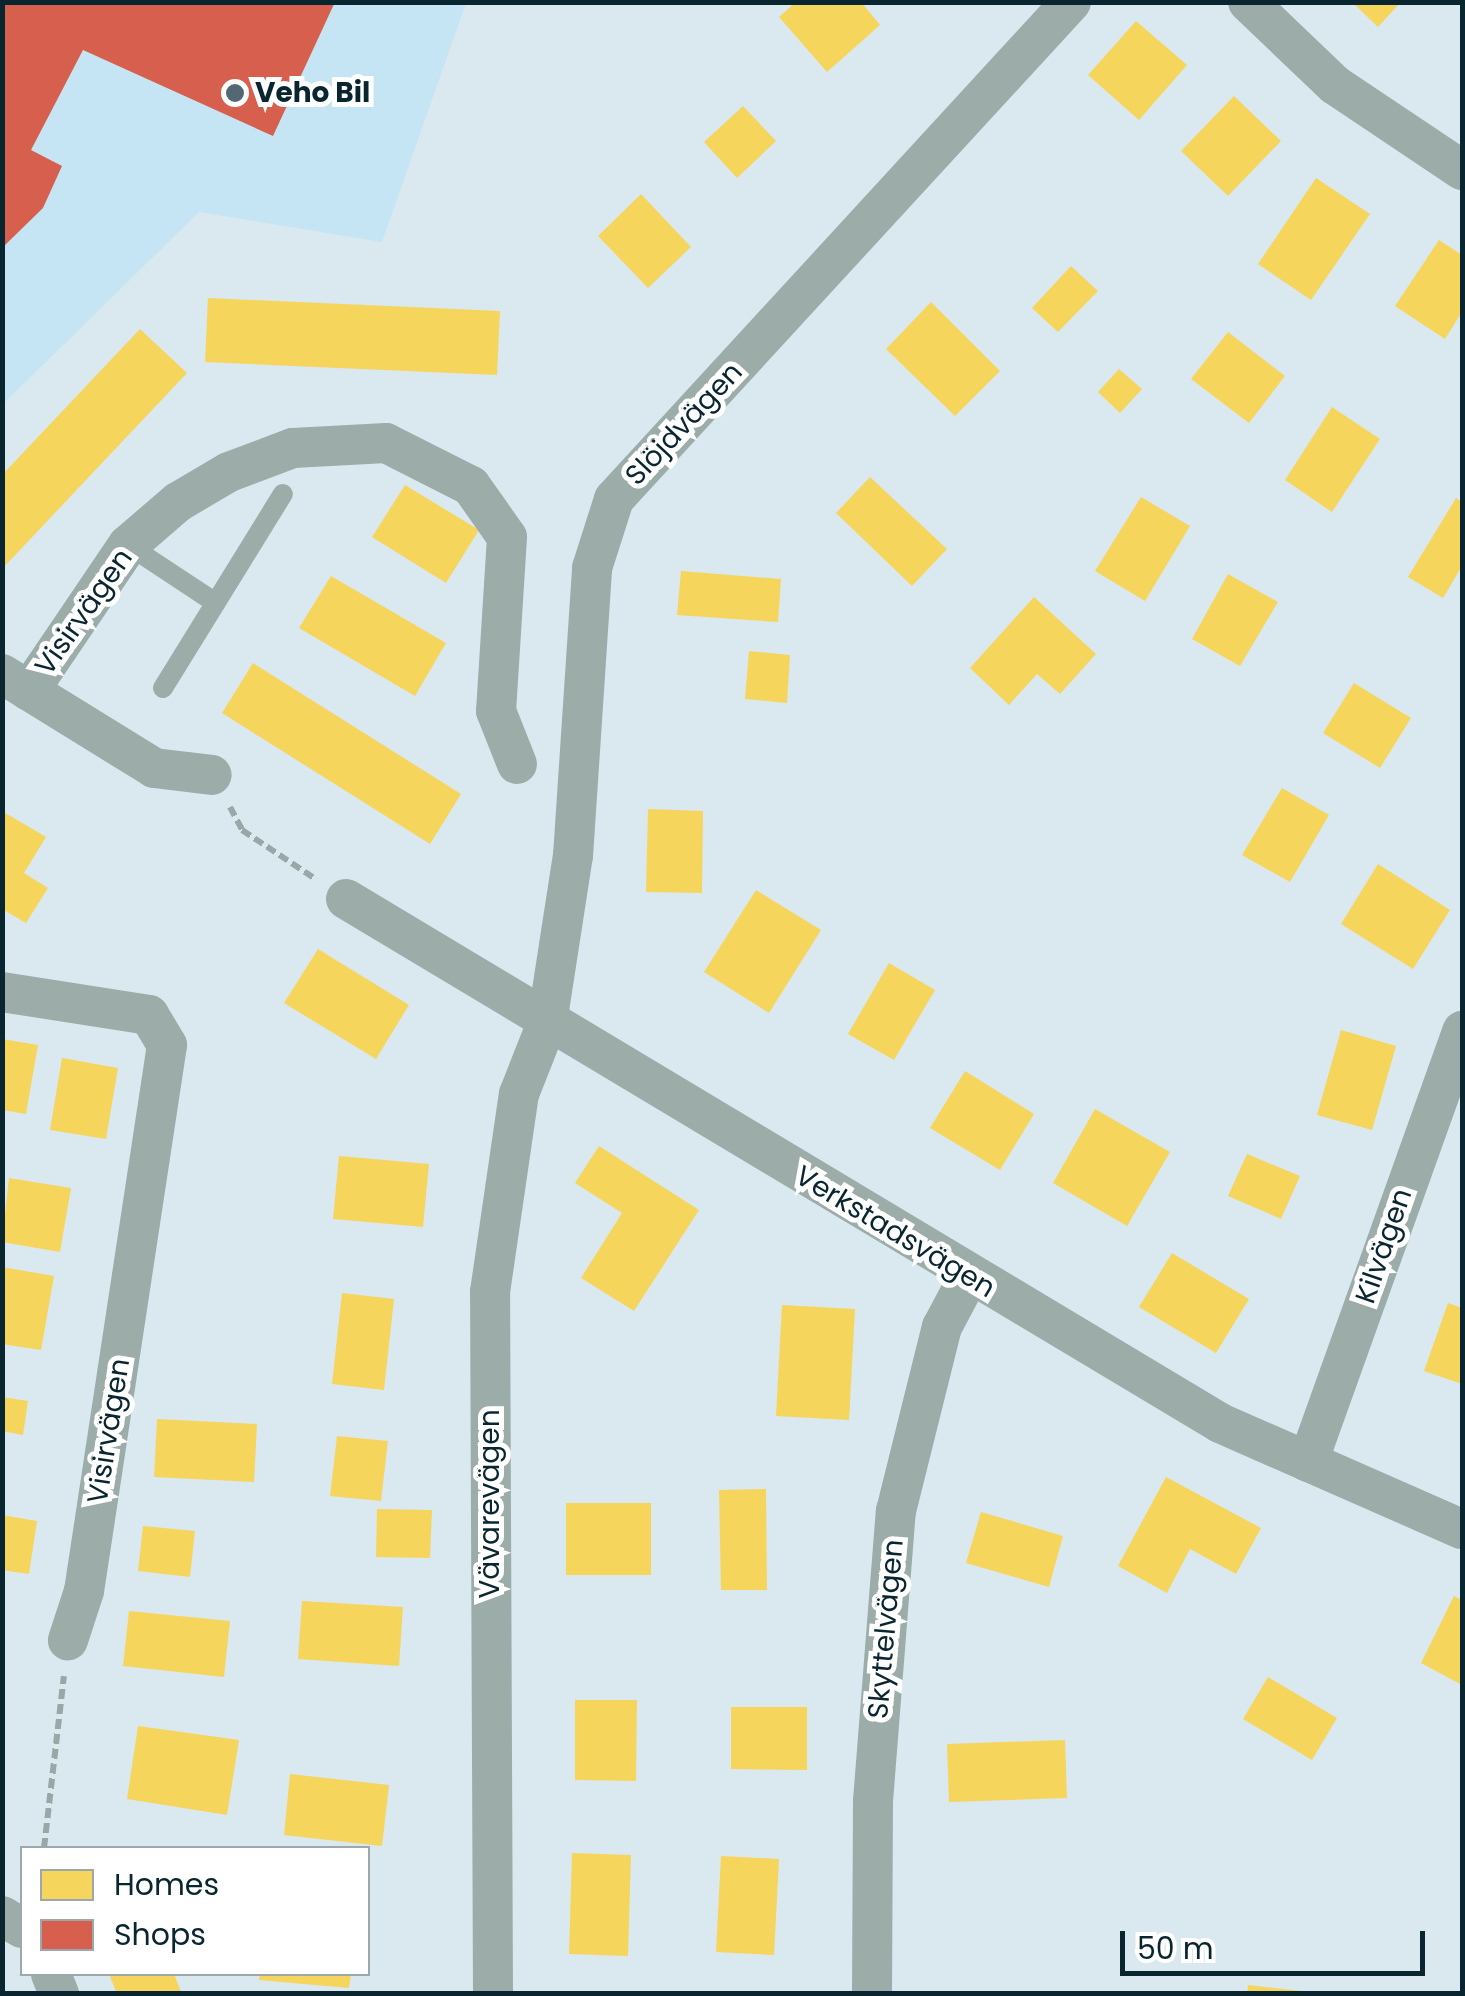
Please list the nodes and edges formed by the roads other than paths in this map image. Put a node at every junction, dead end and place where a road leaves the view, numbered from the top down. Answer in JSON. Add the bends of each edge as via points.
{"nodes":[{"id":1,"x":1071,"y":2,"type":"edge"},
{"id":2,"x":1248,"y":2,"type":"edge"},
{"id":3,"x":1462,"y":170,"type":"edge"},
{"id":4,"x":283,"y":494,"type":"dead end"},
{"id":5,"x":128,"y":545,"type":"junction"},
{"id":6,"x":216,"y":603,"type":"junction"},
{"id":7,"x":16,"y":682,"type":"edge"},
{"id":8,"x":163,"y":688,"type":"dead end"},
{"id":9,"x":517,"y":764,"type":"dead end"},
{"id":10,"x":212,"y":775,"type":"road end"},
{"id":11,"x":346,"y":899,"type":"road end"},
{"id":12,"x":2,"y":992,"type":"edge"},
{"id":13,"x":547,"y":1022,"type":"junction"},
{"id":14,"x":1462,"y":1031,"type":"edge"},
{"id":15,"x":969,"y":1276,"type":"junction"},
{"id":16,"x":1308,"y":1462,"type":"junction"},
{"id":17,"x":1462,"y":1529,"type":"edge"},
{"id":18,"x":68,"y":1640,"type":"road end"},
{"id":19,"x":493,"y":1994,"type":"edge"},
{"id":20,"x":872,"y":1994,"type":"edge"}],
"edges":[{"from":1,"to":13,"type":"street","name":"Slöjdvägen","via":[[614,499],[592,568],[573,856]]},
{"from":2,"to":3,"type":"street","via":[[1335,86]]},
{"from":4,"to":6,"type":"lane"},
{"from":5,"to":6,"type":"lane"},
{"from":5,"to":7,"type":"street","name":"Visirvägen"},
{"from":5,"to":9,"type":"street","name":"Visirvägen","via":[[195,492],[293,448],[386,443],[471,486],[507,537],[496,710]]},
{"from":6,"to":8,"type":"lane"},
{"from":7,"to":10,"type":"street","name":"Visirvägen","via":[[154,768]]},
{"from":11,"to":13,"type":"street","name":"Verkstadsvägen"},
{"from":12,"to":18,"type":"street","name":"Visirvägen","via":[[149,1015],[167,1045],[84,1592]]},
{"from":13,"to":15,"type":"street","name":"Verkstadsvägen"},
{"from":13,"to":19,"type":"street","name":"Vävarevägen","via":[[519,1094],[490,1292]]},
{"from":14,"to":16,"type":"street","name":"Kilvägen"},
{"from":15,"to":16,"type":"street","name":"Verkstadsvägen","via":[[1220,1423]]},
{"from":15,"to":20,"type":"street","name":"Skyttelvägen","via":[[942,1327],[896,1512],[872,1801]]},
{"from":16,"to":17,"type":"street","name":"Verkstadsvägen"}]}
